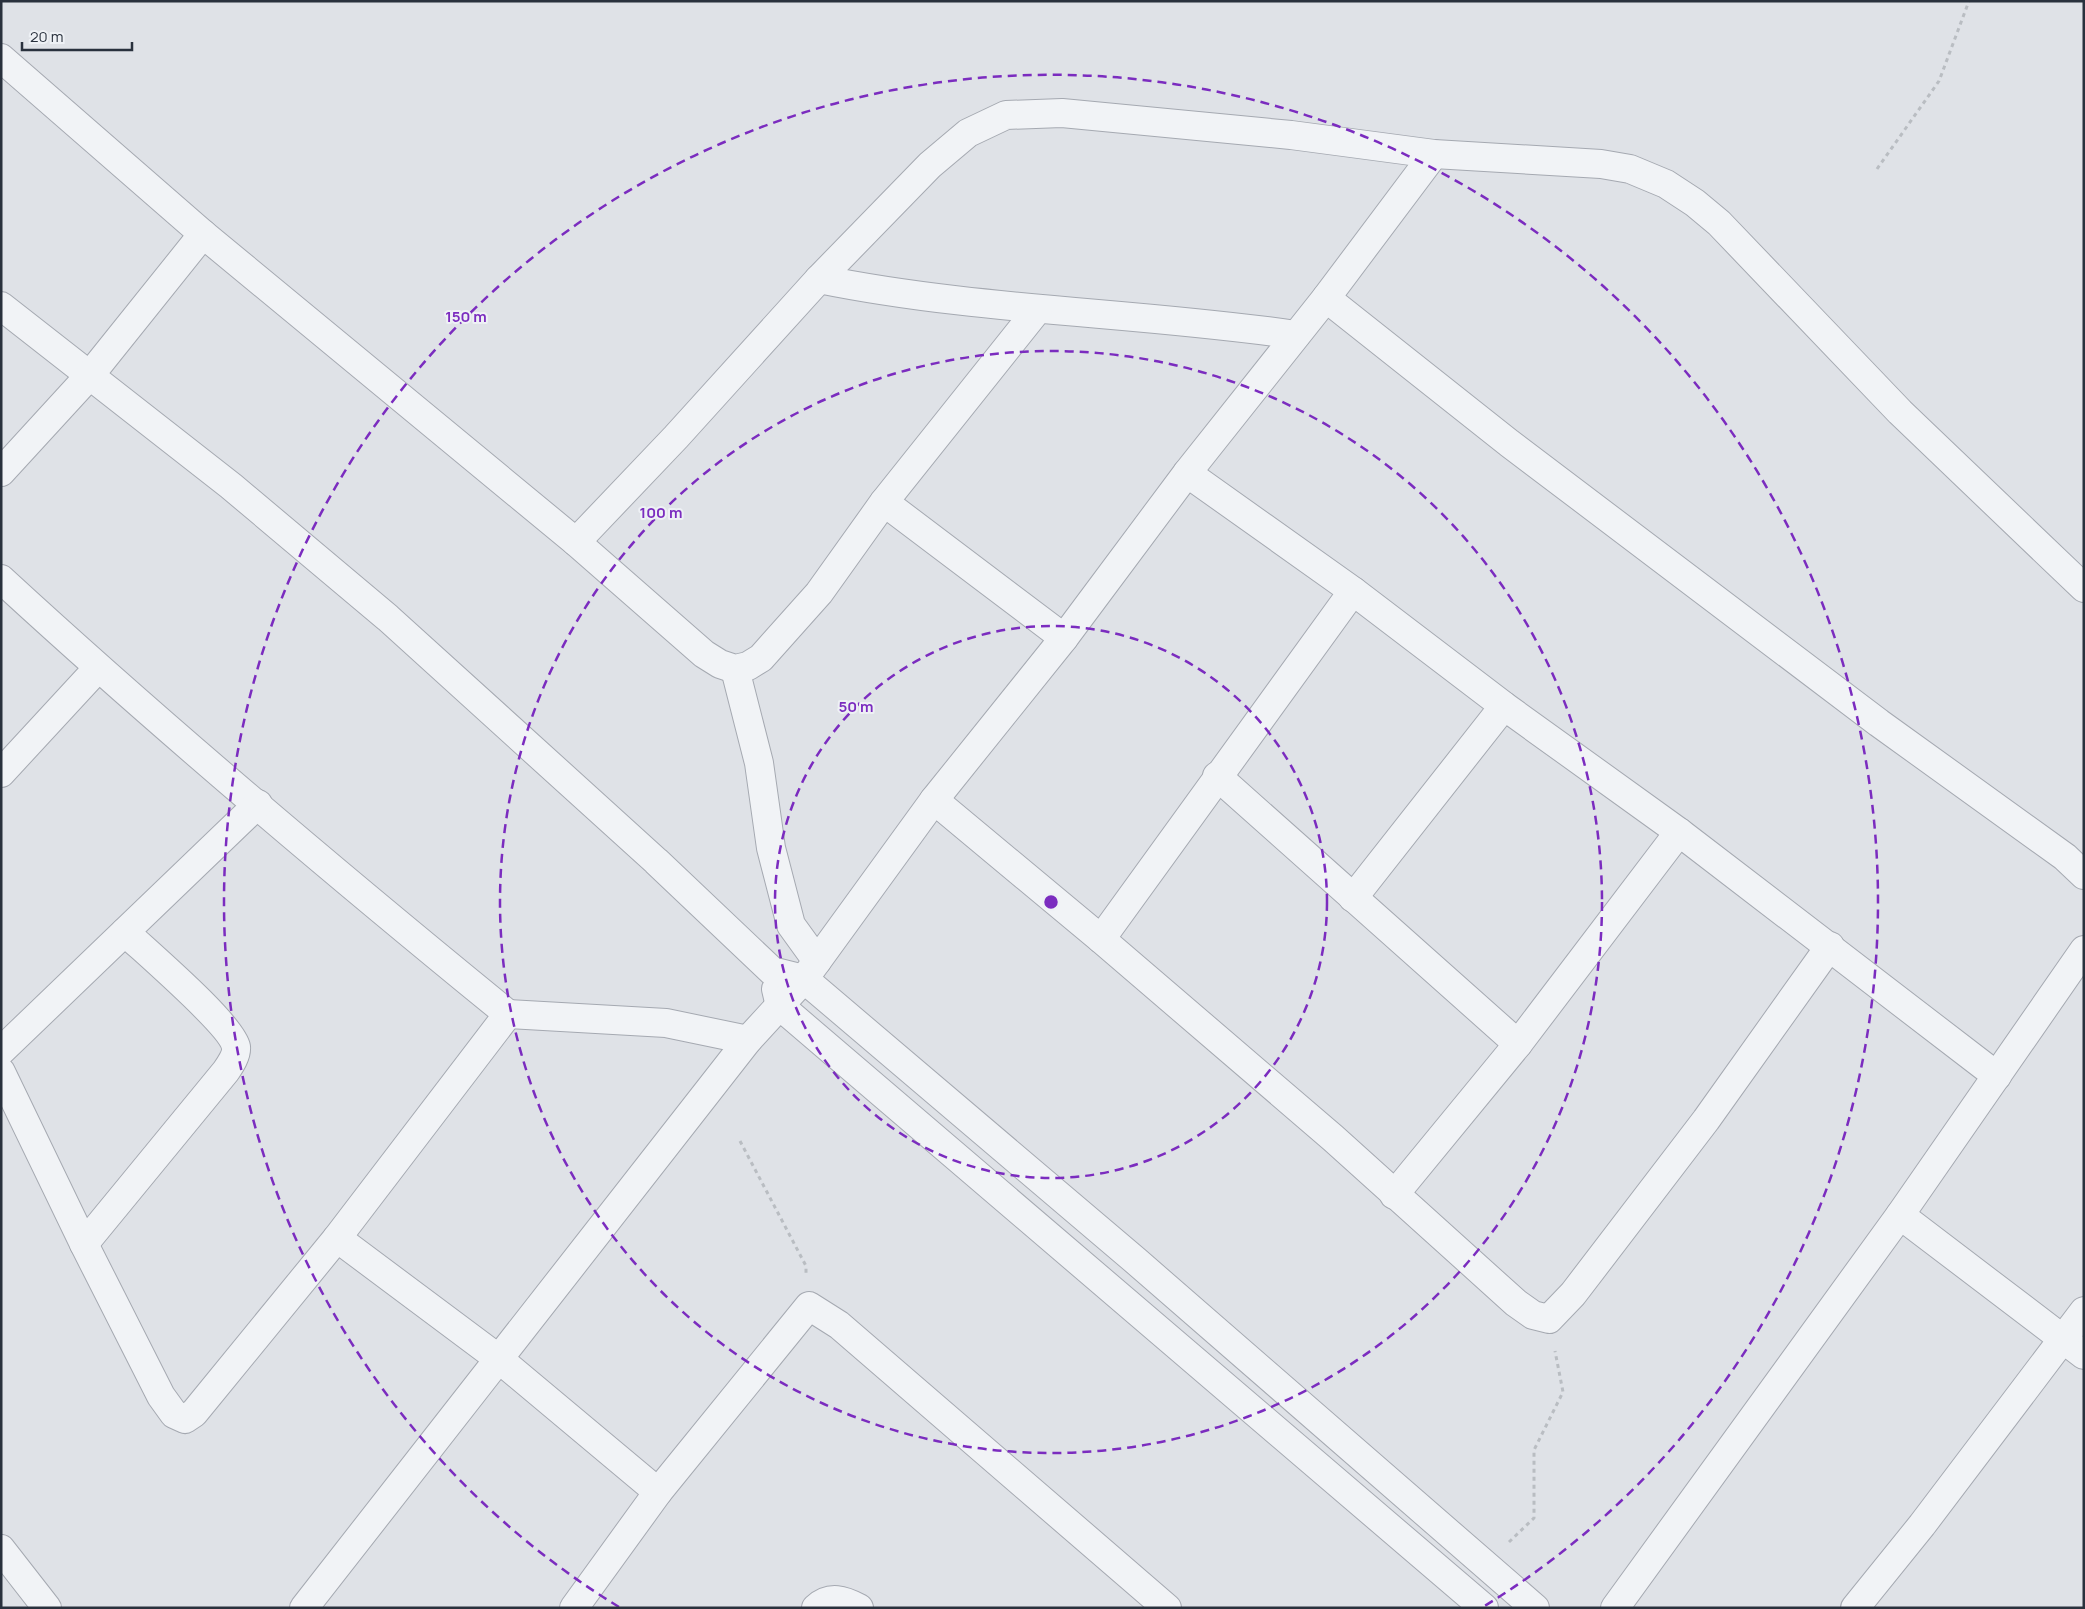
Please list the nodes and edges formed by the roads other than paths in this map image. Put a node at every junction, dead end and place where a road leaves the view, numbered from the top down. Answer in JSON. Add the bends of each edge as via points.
{"nodes":[{"id":1,"x":1,"y":58,"type":"edge"},
{"id":2,"x":1434,"y":154,"type":"junction"},
{"id":3,"x":203,"y":234,"type":"junction"},
{"id":4,"x":820,"y":279,"type":"junction"},
{"id":5,"x":1326,"y":298,"type":"junction"},
{"id":6,"x":1,"y":306,"type":"edge"},
{"id":7,"x":1038,"y":309,"type":"junction"},
{"id":8,"x":1296,"y":335,"type":"junction"},
{"id":9,"x":90,"y":375,"type":"junction"},
{"id":10,"x":1,"y":472,"type":"edge"},
{"id":11,"x":1187,"y":473,"type":"junction"},
{"id":12,"x":884,"y":502,"type":"junction"},
{"id":13,"x":576,"y":542,"type":"junction"},
{"id":14,"x":1,"y":579,"type":"edge"},
{"id":15,"x":2084,"y":588,"type":"edge"},
{"id":16,"x":1353,"y":591,"type":"junction"},
{"id":17,"x":1064,"y":638,"type":"junction"},
{"id":18,"x":98,"y":668,"type":"junction"},
{"id":19,"x":735,"y":669,"type":"junction"},
{"id":20,"x":1504,"y":706,"type":"junction"},
{"id":21,"x":1,"y":773,"type":"edge"},
{"id":22,"x":1217,"y":776,"type":"junction"},
{"id":23,"x":934,"y":800,"type":"junction"},
{"id":24,"x":258,"y":804,"type":"junction"},
{"id":25,"x":1679,"y":832,"type":"junction"},
{"id":26,"x":2084,"y":875,"type":"edge"},
{"id":27,"x":1353,"y":898,"type":"junction"},
{"id":28,"x":125,"y":932,"type":"junction"},
{"id":29,"x":1101,"y":940,"type":"junction"},
{"id":30,"x":1830,"y":946,"type":"junction"},
{"id":31,"x":2084,"y":950,"type":"edge"},
{"id":32,"x":810,"y":970,"type":"junction"},
{"id":33,"x":772,"y":971,"type":"junction"},
{"id":34,"x":780,"y":1006,"type":"junction"},
{"id":35,"x":508,"y":1014,"type":"junction"},
{"id":36,"x":748,"y":1040,"type":"junction"},
{"id":37,"x":1518,"y":1044,"type":"junction"},
{"id":38,"x":1,"y":1051,"type":"edge"},
{"id":39,"x":1,"y":1072,"type":"edge"},
{"id":40,"x":1997,"y":1076,"type":"junction"},
{"id":41,"x":1394,"y":1195,"type":"junction"},
{"id":42,"x":1900,"y":1215,"type":"junction"},
{"id":43,"x":337,"y":1238,"type":"junction"},
{"id":44,"x":84,"y":1244,"type":"junction"},
{"id":45,"x":2084,"y":1311,"type":"edge"},
{"id":46,"x":2073,"y":1347,"type":"edge"},
{"id":47,"x":499,"y":1359,"type":"junction"},
{"id":48,"x":658,"y":1492,"type":"junction"},
{"id":49,"x":1,"y":1549,"type":"edge"},
{"id":50,"x":1534,"y":1607,"type":"edge"},
{"id":51,"x":47,"y":1608,"type":"edge"},
{"id":52,"x":304,"y":1608,"type":"edge"},
{"id":53,"x":574,"y":1608,"type":"edge"},
{"id":54,"x":816,"y":1608,"type":"edge"},
{"id":55,"x":860,"y":1608,"type":"edge"},
{"id":56,"x":1167,"y":1608,"type":"edge"},
{"id":57,"x":1484,"y":1608,"type":"edge"},
{"id":58,"x":1615,"y":1608,"type":"edge"},
{"id":59,"x":1855,"y":1608,"type":"edge"}],
"edges":[{"from":1,"to":3,"type":"street"},
{"from":2,"to":4,"type":"street","via":[[1291,135],[1062,113],[1006,115],[968,133],[930,165]]},
{"from":2,"to":5,"type":"street"},
{"from":2,"to":15,"type":"street","via":[[1559,161],[1630,169],[1666,184],[1696,203],[1900,412]]},
{"from":3,"to":9,"type":"street"},
{"from":3,"to":13,"type":"street"},
{"from":4,"to":7,"type":"street"},
{"from":4,"to":13,"type":"street"},
{"from":5,"to":8,"type":"street"},
{"from":5,"to":26,"type":"street","via":[[1509,443],[1879,723],[2065,857]]},
{"from":6,"to":9,"type":"street"},
{"from":7,"to":8,"type":"street","via":[[1229,325]]},
{"from":7,"to":12,"type":"street"},
{"from":8,"to":11,"type":"street"},
{"from":9,"to":10,"type":"street"},
{"from":9,"to":33,"type":"street","via":[[231,486],[388,618]]},
{"from":11,"to":16,"type":"street"},
{"from":11,"to":17,"type":"street"},
{"from":12,"to":17,"type":"street"},
{"from":12,"to":19,"type":"street","via":[[812,601],[761,658]]},
{"from":13,"to":19,"type":"street","via":[[704,654]]},
{"from":14,"to":18,"type":"street"},
{"from":16,"to":20,"type":"street"},
{"from":16,"to":22,"type":"street"},
{"from":17,"to":23,"type":"street"},
{"from":18,"to":21,"type":"street"},
{"from":18,"to":24,"type":"street"},
{"from":19,"to":32,"type":"street","via":[[759,763],[771,848],[791,925]]},
{"from":20,"to":25,"type":"street"},
{"from":20,"to":27,"type":"street"},
{"from":22,"to":27,"type":"street"},
{"from":22,"to":29,"type":"street"},
{"from":23,"to":29,"type":"street"},
{"from":23,"to":32,"type":"street"},
{"from":24,"to":28,"type":"street"},
{"from":24,"to":35,"type":"street","via":[[354,889]]},
{"from":25,"to":30,"type":"street"},
{"from":25,"to":37,"type":"street"},
{"from":27,"to":37,"type":"street"},
{"from":28,"to":38,"type":"street"},
{"from":28,"to":44,"type":"street","via":[[205,1007],[232,1036],[236,1048],[226,1071]]},
{"from":29,"to":41,"type":"street","via":[[1333,1138]]},
{"from":30,"to":40,"type":"street"},
{"from":30,"to":41,"type":"street","via":[[1700,1128],[1573,1294],[1549,1318],[1533,1316],[1516,1303]]},
{"from":31,"to":40,"type":"street"},
{"from":32,"to":33,"type":"street"},
{"from":32,"to":34,"type":"street"},
{"from":32,"to":50,"type":"street"},
{"from":33,"to":34,"type":"street"},
{"from":34,"to":36,"type":"street"},
{"from":34,"to":57,"type":"street"},
{"from":35,"to":36,"type":"street","via":[[666,1023]]},
{"from":35,"to":43,"type":"street"},
{"from":36,"to":47,"type":"street"},
{"from":37,"to":41,"type":"street"},
{"from":39,"to":44,"type":"street"},
{"from":40,"to":42,"type":"street"},
{"from":42,"to":46,"type":"street"},
{"from":42,"to":58,"type":"street"},
{"from":43,"to":44,"type":"street","via":[[194,1413],[185,1419],[174,1414],[162,1396]]},
{"from":43,"to":47,"type":"street"},
{"from":45,"to":46,"type":"street"},
{"from":46,"to":59,"type":"street"},
{"from":47,"to":48,"type":"street"},
{"from":47,"to":52,"type":"street"},
{"from":48,"to":53,"type":"street"},
{"from":48,"to":56,"type":"street","via":[[809,1306],[847,1332]]},
{"from":49,"to":51,"type":"street"},
{"from":54,"to":55,"type":"street","via":[[831,1600],[845,1600]]}]}
